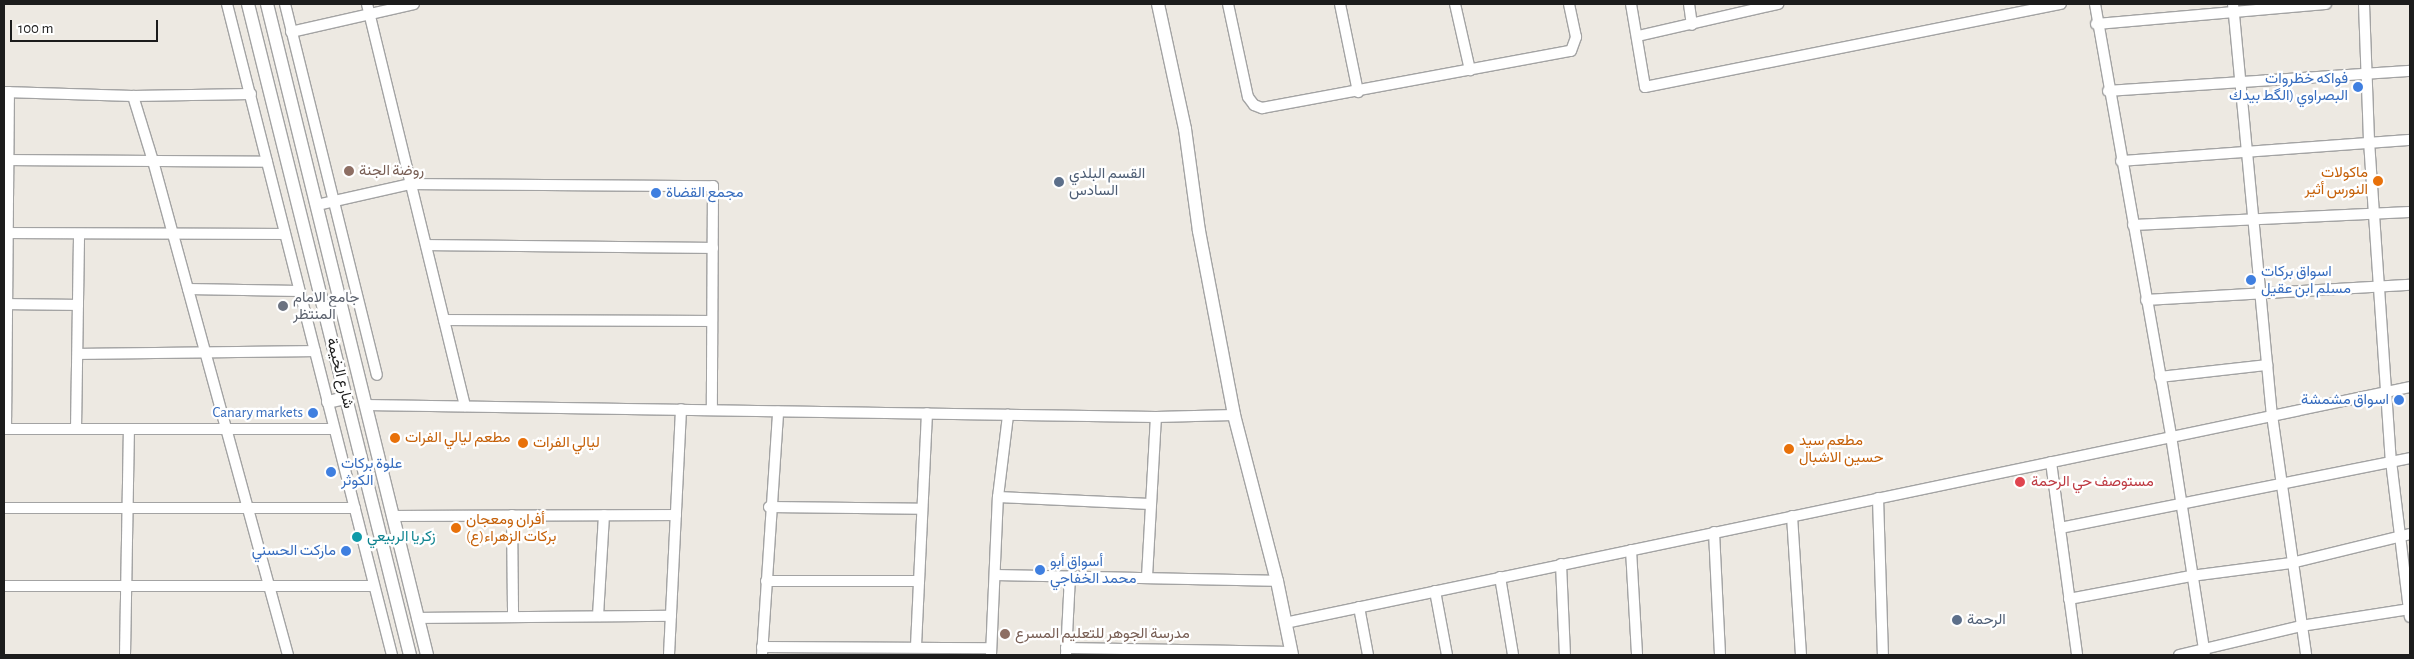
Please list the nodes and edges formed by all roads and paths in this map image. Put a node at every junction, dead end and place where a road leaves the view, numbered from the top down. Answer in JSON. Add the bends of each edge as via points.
{"nodes":[{"id":1,"x":227,"y":4,"type":"edge"},
{"id":2,"x":267,"y":4,"type":"edge"},
{"id":3,"x":285,"y":4,"type":"edge"},
{"id":4,"x":367,"y":4,"type":"edge"},
{"id":5,"x":414,"y":4,"type":"edge"},
{"id":6,"x":1158,"y":4,"type":"edge"},
{"id":7,"x":1228,"y":4,"type":"edge"},
{"id":8,"x":1340,"y":4,"type":"edge"},
{"id":9,"x":1455,"y":4,"type":"edge"},
{"id":10,"x":1569,"y":4,"type":"edge"},
{"id":11,"x":1631,"y":4,"type":"edge"},
{"id":12,"x":1689,"y":4,"type":"edge"},
{"id":13,"x":1778,"y":4,"type":"edge"},
{"id":14,"x":2061,"y":4,"type":"edge"},
{"id":15,"x":2094,"y":4,"type":"edge"},
{"id":16,"x":2326,"y":4,"type":"edge"},
{"id":17,"x":2364,"y":4,"type":"edge"},
{"id":18,"x":250,"y":5,"type":"edge"},
{"id":19,"x":2233,"y":8,"type":"edge"},
{"id":20,"x":370,"y":14,"type":"junction"},
{"id":21,"x":2096,"y":24,"type":"junction"},
{"id":22,"x":1692,"y":25,"type":"junction"},
{"id":23,"x":292,"y":32,"type":"junction"},
{"id":24,"x":1638,"y":36,"type":"junction"},
{"id":25,"x":1470,"y":70,"type":"junction"},
{"id":26,"x":2410,"y":71,"type":"edge"},
{"id":27,"x":2366,"y":72,"type":"junction"},
{"id":28,"x":2240,"y":81,"type":"junction"},
{"id":29,"x":2108,"y":91,"type":"junction"},
{"id":30,"x":6,"y":92,"type":"edge"},
{"id":31,"x":1358,"y":92,"type":"junction"},
{"id":32,"x":251,"y":94,"type":"junction"},
{"id":33,"x":133,"y":96,"type":"junction"},
{"id":34,"x":2410,"y":140,"type":"edge"},
{"id":35,"x":2369,"y":141,"type":"junction"},
{"id":36,"x":2247,"y":151,"type":"junction"},
{"id":37,"x":8,"y":160,"type":"junction"},
{"id":38,"x":153,"y":161,"type":"junction"},
{"id":39,"x":2121,"y":161,"type":"junction"},
{"id":40,"x":267,"y":162,"type":"junction"},
{"id":41,"x":410,"y":184,"type":"junction"},
{"id":42,"x":334,"y":201,"type":"junction"},
{"id":43,"x":317,"y":205,"type":"junction"},
{"id":44,"x":2410,"y":212,"type":"edge"},
{"id":45,"x":2374,"y":213,"type":"junction"},
{"id":46,"x":2254,"y":219,"type":"junction"},
{"id":47,"x":2133,"y":225,"type":"junction"},
{"id":48,"x":7,"y":233,"type":"junction"},
{"id":49,"x":79,"y":234,"type":"junction"},
{"id":50,"x":173,"y":234,"type":"junction"},
{"id":51,"x":285,"y":234,"type":"junction"},
{"id":52,"x":426,"y":245,"type":"junction"},
{"id":53,"x":712,"y":248,"type":"junction"},
{"id":54,"x":5,"y":278,"type":"edge"},
{"id":55,"x":2410,"y":286,"type":"edge"},
{"id":56,"x":2379,"y":287,"type":"junction"},
{"id":57,"x":188,"y":290,"type":"junction"},
{"id":58,"x":300,"y":291,"type":"junction"},
{"id":59,"x":2260,"y":294,"type":"junction"},
{"id":60,"x":2146,"y":300,"type":"junction"},
{"id":61,"x":6,"y":304,"type":"junction"},
{"id":62,"x":78,"y":305,"type":"junction"},
{"id":63,"x":444,"y":320,"type":"junction"},
{"id":64,"x":712,"y":321,"type":"junction"},
{"id":65,"x":205,"y":350,"type":"junction"},
{"id":66,"x":315,"y":351,"type":"junction"},
{"id":67,"x":4,"y":353,"type":"edge"},
{"id":68,"x":78,"y":354,"type":"junction"},
{"id":69,"x":2267,"y":365,"type":"junction"},
{"id":70,"x":377,"y":375,"type":"dead end"},
{"id":71,"x":2160,"y":377,"type":"junction"},
{"id":72,"x":2410,"y":387,"type":"edge"},
{"id":73,"x":2387,"y":391,"type":"junction"},
{"id":74,"x":346,"y":398,"type":"junction"},
{"id":75,"x":328,"y":402,"type":"junction"},
{"id":76,"x":364,"y":405,"type":"junction"},
{"id":77,"x":465,"y":406,"type":"junction"},
{"id":78,"x":681,"y":410,"type":"junction"},
{"id":79,"x":712,"y":410,"type":"junction"},
{"id":80,"x":778,"y":412,"type":"junction"},
{"id":81,"x":927,"y":413,"type":"junction"},
{"id":82,"x":1234,"y":414,"type":"junction"},
{"id":83,"x":1008,"y":415,"type":"junction"},
{"id":84,"x":2272,"y":415,"type":"junction"},
{"id":85,"x":1156,"y":417,"type":"junction"},
{"id":86,"x":334,"y":428,"type":"junction"},
{"id":87,"x":5,"y":429,"type":"edge"},
{"id":88,"x":226,"y":429,"type":"junction"},
{"id":89,"x":76,"y":430,"type":"junction"},
{"id":90,"x":129,"y":430,"type":"junction"},
{"id":91,"x":2171,"y":436,"type":"junction"},
{"id":92,"x":2410,"y":458,"type":"edge"},
{"id":93,"x":2391,"y":461,"type":"junction"},
{"id":94,"x":2051,"y":462,"type":"junction"},
{"id":95,"x":2280,"y":484,"type":"junction"},
{"id":96,"x":998,"y":497,"type":"junction"},
{"id":97,"x":1878,"y":498,"type":"junction"},
{"id":98,"x":1150,"y":504,"type":"junction"},
{"id":99,"x":2180,"y":504,"type":"junction"},
{"id":100,"x":373,"y":506,"type":"junction"},
{"id":101,"x":769,"y":507,"type":"junction"},
{"id":102,"x":4,"y":508,"type":"edge"},
{"id":103,"x":354,"y":508,"type":"junction"},
{"id":104,"x":127,"y":509,"type":"junction"},
{"id":105,"x":248,"y":509,"type":"junction"},
{"id":106,"x":922,"y":509,"type":"junction"},
{"id":107,"x":512,"y":515,"type":"junction"},
{"id":108,"x":604,"y":515,"type":"junction"},
{"id":109,"x":676,"y":515,"type":"junction"},
{"id":110,"x":1792,"y":516,"type":"junction"},
{"id":111,"x":393,"y":521,"type":"junction"},
{"id":112,"x":2060,"y":528,"type":"junction"},
{"id":113,"x":1714,"y":532,"type":"junction"},
{"id":114,"x":2406,"y":534,"type":"edge"},
{"id":115,"x":1631,"y":550,"type":"junction"},
{"id":116,"x":2291,"y":563,"type":"junction"},
{"id":117,"x":1561,"y":564,"type":"junction"},
{"id":118,"x":390,"y":574,"type":"junction"},
{"id":119,"x":995,"y":575,"type":"junction"},
{"id":120,"x":1070,"y":576,"type":"junction"},
{"id":121,"x":2190,"y":576,"type":"junction"},
{"id":122,"x":1147,"y":577,"type":"junction"},
{"id":123,"x":1500,"y":577,"type":"junction"},
{"id":124,"x":766,"y":580,"type":"junction"},
{"id":125,"x":918,"y":581,"type":"junction"},
{"id":126,"x":1277,"y":581,"type":"junction"},
{"id":127,"x":266,"y":584,"type":"junction"},
{"id":128,"x":126,"y":585,"type":"junction"},
{"id":129,"x":4,"y":586,"type":"edge"},
{"id":130,"x":373,"y":586,"type":"junction"},
{"id":131,"x":1435,"y":591,"type":"junction"},
{"id":132,"x":2069,"y":598,"type":"junction"},
{"id":133,"x":412,"y":599,"type":"junction"},
{"id":134,"x":1359,"y":607,"type":"junction"},
{"id":135,"x":2410,"y":612,"type":"edge"},
{"id":136,"x":598,"y":616,"type":"junction"},
{"id":137,"x":671,"y":616,"type":"junction"},
{"id":138,"x":513,"y":617,"type":"junction"},
{"id":139,"x":417,"y":618,"type":"junction"},
{"id":140,"x":1286,"y":622,"type":"junction"},
{"id":141,"x":2301,"y":626,"type":"junction"},
{"id":142,"x":916,"y":646,"type":"junction"},
{"id":143,"x":762,"y":651,"type":"edge"},
{"id":144,"x":991,"y":652,"type":"edge"},
{"id":145,"x":1066,"y":652,"type":"edge"},
{"id":146,"x":2204,"y":652,"type":"edge"},
{"id":147,"x":1292,"y":654,"type":"edge"},
{"id":148,"x":125,"y":655,"type":"edge"},
{"id":149,"x":288,"y":655,"type":"edge"},
{"id":150,"x":392,"y":655,"type":"edge"},
{"id":151,"x":410,"y":655,"type":"edge"},
{"id":152,"x":426,"y":655,"type":"edge"},
{"id":153,"x":669,"y":655,"type":"edge"},
{"id":154,"x":1368,"y":655,"type":"edge"},
{"id":155,"x":1447,"y":655,"type":"edge"},
{"id":156,"x":1513,"y":655,"type":"edge"},
{"id":157,"x":1565,"y":655,"type":"edge"},
{"id":158,"x":1637,"y":655,"type":"edge"},
{"id":159,"x":1720,"y":655,"type":"edge"},
{"id":160,"x":1801,"y":655,"type":"edge"},
{"id":161,"x":1883,"y":655,"type":"edge"},
{"id":162,"x":2077,"y":655,"type":"edge"},
{"id":163,"x":2179,"y":655,"type":"edge"},
{"id":164,"x":2306,"y":655,"type":"edge"}],
"edges":[{"from":1,"to":32,"type":"street"},
{"from":2,"to":43,"type":"street","name":"شارع الخيمة"},
{"from":3,"to":23,"type":"street"},
{"from":4,"to":20,"type":"street"},
{"from":5,"to":20,"type":"street"},
{"from":6,"to":82,"type":"street","via":[[1186,129],[1199,231]]},
{"from":7,"to":31,"type":"street","via":[[1248,97],[1254,105],[1275,107]]},
{"from":8,"to":31,"type":"street"},
{"from":9,"to":25,"type":"street"},
{"from":10,"to":25,"type":"street","via":[[1576,37],[1571,51]]},
{"from":11,"to":24,"type":"street"},
{"from":12,"to":22,"type":"street"},
{"from":13,"to":22,"type":"street"},
{"from":14,"to":24,"type":"street","via":[[1645,87]]},
{"from":15,"to":21,"type":"street"},
{"from":16,"to":19,"type":"street"},
{"from":17,"to":27,"type":"street"},
{"from":18,"to":74,"type":"street","name":"شارع الخيمة"},
{"from":19,"to":21,"type":"street"},
{"from":19,"to":28,"type":"street"},
{"from":20,"to":23,"type":"street"},
{"from":20,"to":41,"type":"street"},
{"from":21,"to":29,"type":"street"},
{"from":22,"to":24,"type":"street"},
{"from":23,"to":42,"type":"street"},
{"from":25,"to":31,"type":"street"},
{"from":26,"to":27,"type":"street"},
{"from":27,"to":28,"type":"street"},
{"from":27,"to":35,"type":"street"},
{"from":28,"to":29,"type":"street"},
{"from":28,"to":36,"type":"street"},
{"from":29,"to":39,"type":"street"},
{"from":30,"to":33,"type":"street"},
{"from":30,"to":37,"type":"street"},
{"from":32,"to":33,"type":"street"},
{"from":32,"to":40,"type":"street"},
{"from":33,"to":38,"type":"street"},
{"from":34,"to":35,"type":"street"},
{"from":35,"to":36,"type":"street"},
{"from":35,"to":45,"type":"street"},
{"from":36,"to":39,"type":"street"},
{"from":36,"to":46,"type":"street"},
{"from":37,"to":38,"type":"street"},
{"from":37,"to":48,"type":"street"},
{"from":38,"to":40,"type":"street"},
{"from":38,"to":50,"type":"street"},
{"from":39,"to":47,"type":"street"},
{"from":40,"to":51,"type":"street"},
{"from":41,"to":42,"type":"street"},
{"from":41,"to":52,"type":"street"},
{"from":41,"to":53,"type":"street","via":[[713,186]]},
{"from":42,"to":43,"type":"street"},
{"from":42,"to":70,"type":"street"},
{"from":43,"to":76,"type":"street","name":"شارع الخيمة"},
{"from":44,"to":45,"type":"street"},
{"from":45,"to":46,"type":"street"},
{"from":45,"to":56,"type":"street"},
{"from":46,"to":47,"type":"street"},
{"from":46,"to":59,"type":"street"},
{"from":47,"to":60,"type":"street"},
{"from":48,"to":49,"type":"street"},
{"from":48,"to":54,"type":"street"},
{"from":49,"to":50,"type":"street"},
{"from":49,"to":62,"type":"street"},
{"from":50,"to":51,"type":"street"},
{"from":50,"to":57,"type":"street"},
{"from":51,"to":58,"type":"street"},
{"from":52,"to":53,"type":"street"},
{"from":52,"to":63,"type":"street"},
{"from":53,"to":64,"type":"street"},
{"from":54,"to":61,"type":"street"},
{"from":55,"to":56,"type":"street"},
{"from":56,"to":59,"type":"street"},
{"from":56,"to":73,"type":"street"},
{"from":57,"to":58,"type":"street"},
{"from":57,"to":65,"type":"street"},
{"from":58,"to":66,"type":"street"},
{"from":59,"to":60,"type":"street"},
{"from":59,"to":69,"type":"street"},
{"from":60,"to":71,"type":"street"},
{"from":61,"to":62,"type":"street"},
{"from":61,"to":67,"type":"street"},
{"from":62,"to":68,"type":"street"},
{"from":63,"to":64,"type":"street"},
{"from":63,"to":77,"type":"street"},
{"from":64,"to":79,"type":"street"},
{"from":65,"to":66,"type":"street"},
{"from":65,"to":68,"type":"street"},
{"from":65,"to":88,"type":"street"},
{"from":66,"to":75,"type":"street"},
{"from":67,"to":87,"type":"street"},
{"from":68,"to":89,"type":"street"},
{"from":69,"to":71,"type":"street"},
{"from":69,"to":84,"type":"street"},
{"from":71,"to":91,"type":"street"},
{"from":72,"to":73,"type":"street"},
{"from":73,"to":84,"type":"street"},
{"from":73,"to":93,"type":"street"},
{"from":74,"to":75,"type":"street"},
{"from":74,"to":100,"type":"street","name":"شارع الخيمة"},
{"from":75,"to":86,"type":"street"},
{"from":76,"to":77,"type":"street"},
{"from":76,"to":111,"type":"street","name":"شارع الخيمة"},
{"from":77,"to":78,"type":"street"},
{"from":78,"to":79,"type":"street"},
{"from":78,"to":109,"type":"street"},
{"from":79,"to":80,"type":"street"},
{"from":80,"to":81,"type":"street"},
{"from":80,"to":101,"type":"street"},
{"from":81,"to":83,"type":"street"},
{"from":81,"to":106,"type":"street"},
{"from":82,"to":85,"type":"street"},
{"from":82,"to":126,"type":"street"},
{"from":83,"to":85,"type":"street"},
{"from":83,"to":96,"type":"street"},
{"from":84,"to":91,"type":"street"},
{"from":84,"to":95,"type":"street"},
{"from":85,"to":98,"type":"street"},
{"from":86,"to":88,"type":"street"},
{"from":86,"to":103,"type":"street"},
{"from":87,"to":89,"type":"street"},
{"from":88,"to":90,"type":"street"},
{"from":88,"to":105,"type":"street"},
{"from":89,"to":90,"type":"street"},
{"from":90,"to":104,"type":"street"},
{"from":91,"to":94,"type":"street"},
{"from":91,"to":99,"type":"street"},
{"from":92,"to":93,"type":"street"},
{"from":93,"to":95,"type":"street"},
{"from":93,"to":114,"type":"street"},
{"from":94,"to":97,"type":"street"},
{"from":94,"to":112,"type":"street"},
{"from":95,"to":99,"type":"street"},
{"from":95,"to":116,"type":"street"},
{"from":96,"to":98,"type":"street"},
{"from":96,"to":119,"type":"street"},
{"from":97,"to":110,"type":"street"},
{"from":97,"to":161,"type":"street"},
{"from":98,"to":122,"type":"street"},
{"from":99,"to":112,"type":"street"},
{"from":99,"to":121,"type":"street"},
{"from":100,"to":111,"type":"street","via":[[384,530],[390,531]]},
{"from":100,"to":118,"type":"street","name":"شارع الخيمة"},
{"from":101,"to":106,"type":"street"},
{"from":101,"to":124,"type":"street"},
{"from":102,"to":104,"type":"street"},
{"from":103,"to":105,"type":"street"},
{"from":103,"to":130,"type":"street"},
{"from":104,"to":105,"type":"street"},
{"from":104,"to":128,"type":"street"},
{"from":105,"to":127,"type":"street"},
{"from":106,"to":125,"type":"street"},
{"from":107,"to":108,"type":"street"},
{"from":107,"to":111,"type":"street"},
{"from":107,"to":138,"type":"street"},
{"from":108,"to":109,"type":"street"},
{"from":108,"to":136,"type":"street"},
{"from":109,"to":137,"type":"street"},
{"from":110,"to":113,"type":"street"},
{"from":110,"to":160,"type":"street"},
{"from":111,"to":133,"type":"street","name":"شارع الخيمة"},
{"from":112,"to":132,"type":"street"},
{"from":113,"to":115,"type":"street"},
{"from":113,"to":159,"type":"street"},
{"from":114,"to":116,"type":"street"},
{"from":114,"to":135,"type":"street"},
{"from":115,"to":117,"type":"street"},
{"from":115,"to":158,"type":"street"},
{"from":116,"to":121,"type":"street"},
{"from":116,"to":141,"type":"street"},
{"from":117,"to":123,"type":"street"},
{"from":117,"to":157,"type":"street"},
{"from":118,"to":133,"type":"street","via":[[393,568],[401,570]]},
{"from":118,"to":151,"type":"street","name":"شارع الخيمة"},
{"from":119,"to":120,"type":"street"},
{"from":119,"to":144,"type":"street"},
{"from":120,"to":122,"type":"street"},
{"from":120,"to":145,"type":"street"},
{"from":121,"to":132,"type":"street"},
{"from":121,"to":146,"type":"street"},
{"from":122,"to":126,"type":"street"},
{"from":123,"to":131,"type":"street"},
{"from":123,"to":156,"type":"street"},
{"from":124,"to":125,"type":"street"},
{"from":124,"to":143,"type":"street"},
{"from":125,"to":142,"type":"street"},
{"from":126,"to":140,"type":"street"},
{"from":127,"to":128,"type":"street"},
{"from":127,"to":130,"type":"street"},
{"from":127,"to":149,"type":"street"},
{"from":128,"to":129,"type":"street"},
{"from":128,"to":148,"type":"street"},
{"from":130,"to":150,"type":"street"},
{"from":131,"to":134,"type":"street"},
{"from":131,"to":155,"type":"street"},
{"from":132,"to":162,"type":"street"},
{"from":133,"to":139,"type":"street","name":"شارع الخيمة"},
{"from":134,"to":140,"type":"street"},
{"from":134,"to":154,"type":"street"},
{"from":135,"to":141,"type":"street"},
{"from":136,"to":137,"type":"street"},
{"from":136,"to":138,"type":"street"},
{"from":137,"to":153,"type":"street"},
{"from":138,"to":139,"type":"street"},
{"from":139,"to":152,"type":"street","name":"شارع الخيمة"},
{"from":140,"to":147,"type":"street"},
{"from":141,"to":146,"type":"street"},
{"from":141,"to":164,"type":"street"},
{"from":142,"to":143,"type":"street"},
{"from":142,"to":144,"type":"street"},
{"from":145,"to":147,"type":"street"},
{"from":146,"to":163,"type":"street"}]}
